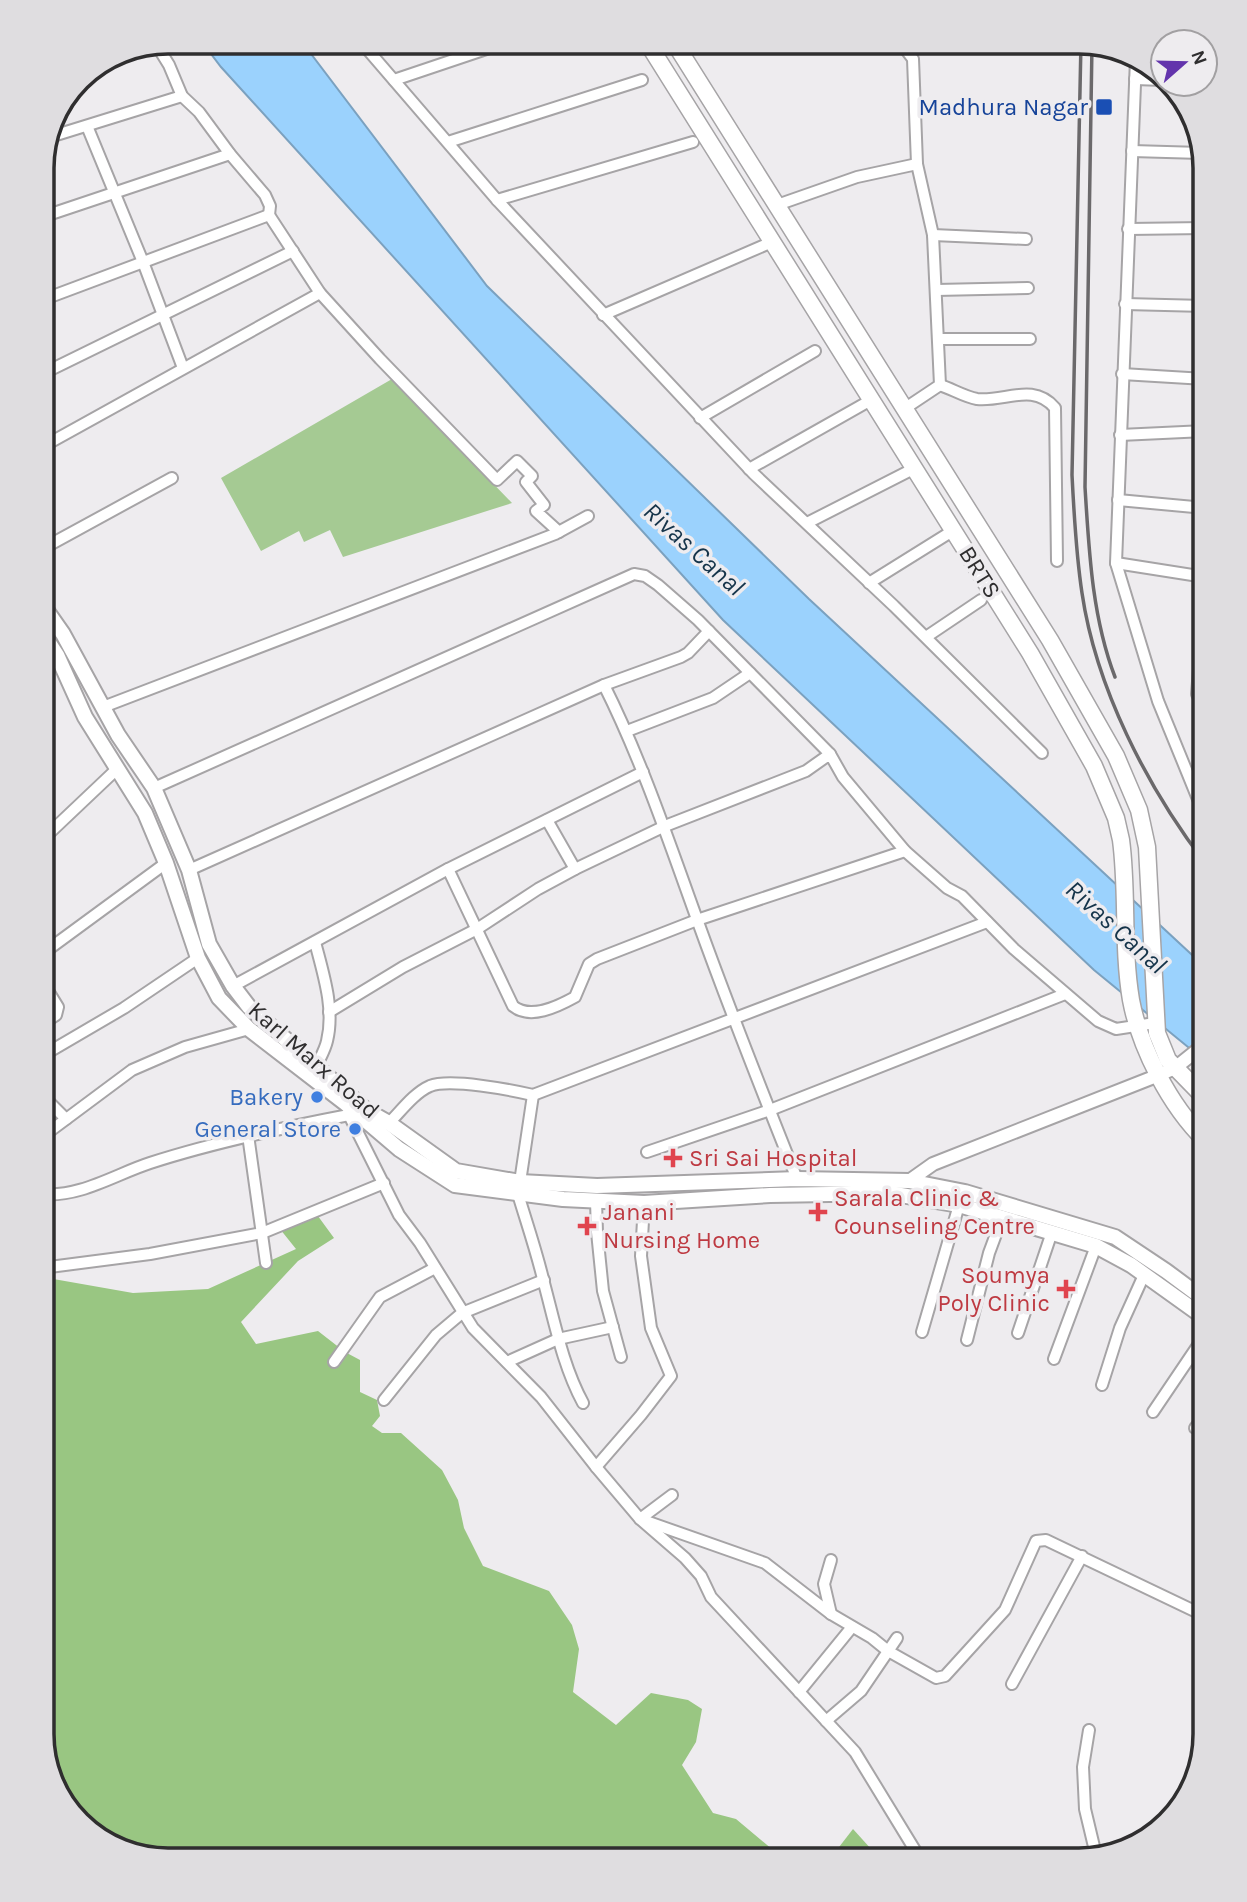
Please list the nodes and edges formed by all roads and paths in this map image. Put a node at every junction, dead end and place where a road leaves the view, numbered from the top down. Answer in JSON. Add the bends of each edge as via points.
{"nodes":[{"id":1,"x":162,"y":54,"type":"edge"},
{"id":2,"x":371,"y":54,"type":"edge"},
{"id":3,"x":471,"y":54,"type":"edge"},
{"id":4,"x":654,"y":54,"type":"edge"},
{"id":5,"x":682,"y":54,"type":"edge"},
{"id":6,"x":909,"y":54,"type":"edge"},
{"id":7,"x":1135,"y":69,"type":"edge"},
{"id":8,"x":1135,"y":79,"type":"junction"},
{"id":9,"x":394,"y":80,"type":"junction"},
{"id":10,"x":642,"y":80,"type":"dead end"},
{"id":11,"x":1149,"y":80,"type":"edge"},
{"id":12,"x":182,"y":96,"type":"junction"},
{"id":13,"x":87,"y":126,"type":"junction"},
{"id":14,"x":60,"y":134,"type":"edge"},
{"id":15,"x":449,"y":142,"type":"junction"},
{"id":16,"x":693,"y":142,"type":"dead end"},
{"id":17,"x":1132,"y":151,"type":"junction"},
{"id":18,"x":1192,"y":153,"type":"edge"},
{"id":19,"x":230,"y":154,"type":"junction"},
{"id":20,"x":917,"y":164,"type":"junction"},
{"id":21,"x":116,"y":194,"type":"junction"},
{"id":22,"x":497,"y":200,"type":"junction"},
{"id":23,"x":777,"y":205,"type":"junction"},
{"id":24,"x":54,"y":213,"type":"edge"},
{"id":25,"x":269,"y":215,"type":"junction"},
{"id":26,"x":1193,"y":228,"type":"edge"},
{"id":27,"x":1128,"y":229,"type":"junction"},
{"id":28,"x":933,"y":235,"type":"junction"},
{"id":29,"x":1026,"y":239,"type":"dead end"},
{"id":30,"x":772,"y":242,"type":"junction"},
{"id":31,"x":293,"y":251,"type":"junction"},
{"id":32,"x":143,"y":262,"type":"junction"},
{"id":33,"x":1028,"y":288,"type":"dead end"},
{"id":34,"x":936,"y":290,"type":"junction"},
{"id":35,"x":320,"y":293,"type":"junction"},
{"id":36,"x":54,"y":295,"type":"edge"},
{"id":37,"x":1125,"y":304,"type":"junction"},
{"id":38,"x":1193,"y":306,"type":"edge"},
{"id":39,"x":603,"y":314,"type":"junction"},
{"id":40,"x":162,"y":317,"type":"junction"},
{"id":41,"x":938,"y":339,"type":"junction"},
{"id":42,"x":1030,"y":339,"type":"dead end"},
{"id":43,"x":815,"y":351,"type":"dead end"},
{"id":44,"x":54,"y":368,"type":"edge"},
{"id":45,"x":184,"y":368,"type":"junction"},
{"id":46,"x":1122,"y":374,"type":"junction"},
{"id":47,"x":1193,"y":378,"type":"edge"},
{"id":48,"x":940,"y":385,"type":"junction"},
{"id":49,"x":871,"y":400,"type":"junction"},
{"id":50,"x":904,"y":409,"type":"junction"},
{"id":51,"x":700,"y":418,"type":"junction"},
{"id":52,"x":1193,"y":432,"type":"edge"},
{"id":53,"x":1120,"y":435,"type":"junction"},
{"id":54,"x":54,"y":440,"type":"edge"},
{"id":55,"x":915,"y":468,"type":"junction"},
{"id":56,"x":749,"y":469,"type":"junction"},
{"id":57,"x":172,"y":478,"type":"dead end"},
{"id":58,"x":1118,"y":500,"type":"junction"},
{"id":59,"x":1193,"y":507,"type":"edge"},
{"id":60,"x":588,"y":516,"type":"dead end"},
{"id":61,"x":807,"y":523,"type":"junction"},
{"id":62,"x":954,"y":530,"type":"junction"},
{"id":63,"x":559,"y":532,"type":"junction"},
{"id":64,"x":54,"y":542,"type":"edge"},
{"id":65,"x":1057,"y":561,"type":"dead end"},
{"id":66,"x":1116,"y":563,"type":"junction"},
{"id":67,"x":1193,"y":576,"type":"edge"},
{"id":68,"x":869,"y":583,"type":"junction"},
{"id":69,"x":981,"y":600,"type":"dead end"},
{"id":70,"x":54,"y":621,"type":"edge"},
{"id":71,"x":709,"y":631,"type":"junction"},
{"id":72,"x":926,"y":637,"type":"junction"},
{"id":73,"x":54,"y":650,"type":"edge"},
{"id":74,"x":57,"y":655,"type":"junction"},
{"id":75,"x":54,"y":657,"type":"edge"},
{"id":76,"x":750,"y":673,"type":"junction"},
{"id":77,"x":604,"y":685,"type":"junction"},
{"id":78,"x":103,"y":707,"type":"junction"},
{"id":79,"x":627,"y":731,"type":"junction"},
{"id":80,"x":1042,"y":753,"type":"dead end"},
{"id":81,"x":830,"y":754,"type":"junction"},
{"id":82,"x":118,"y":768,"type":"junction"},
{"id":83,"x":643,"y":772,"type":"junction"},
{"id":84,"x":1193,"y":787,"type":"edge"},
{"id":85,"x":154,"y":788,"type":"junction"},
{"id":86,"x":548,"y":820,"type":"junction"},
{"id":87,"x":665,"y":826,"type":"junction"},
{"id":88,"x":54,"y":828,"type":"edge"},
{"id":89,"x":905,"y":851,"type":"junction"},
{"id":90,"x":166,"y":863,"type":"junction"},
{"id":91,"x":449,"y":869,"type":"junction"},
{"id":92,"x":575,"y":869,"type":"junction"},
{"id":93,"x":189,"y":870,"type":"junction"},
{"id":94,"x":697,"y":920,"type":"junction"},
{"id":95,"x":987,"y":922,"type":"junction"},
{"id":96,"x":477,"y":929,"type":"junction"},
{"id":97,"x":316,"y":942,"type":"junction"},
{"id":98,"x":54,"y":945,"type":"edge"},
{"id":99,"x":198,"y":958,"type":"junction"},
{"id":100,"x":233,"y":986,"type":"junction"},
{"id":101,"x":1065,"y":993,"type":"junction"},
{"id":102,"x":54,"y":1000,"type":"edge"},
{"id":103,"x":328,"y":1012,"type":"junction"},
{"id":104,"x":54,"y":1016,"type":"edge"},
{"id":105,"x":733,"y":1017,"type":"junction"},
{"id":106,"x":1147,"y":1025,"type":"junction"},
{"id":107,"x":249,"y":1029,"type":"junction"},
{"id":108,"x":54,"y":1049,"type":"edge"},
{"id":109,"x":1193,"y":1054,"type":"edge"},
{"id":110,"x":1181,"y":1063,"type":"junction"},
{"id":111,"x":316,"y":1067,"type":"junction"},
{"id":112,"x":1159,"y":1075,"type":"junction"},
{"id":113,"x":1193,"y":1080,"type":"edge"},
{"id":114,"x":340,"y":1087,"type":"junction"},
{"id":115,"x":533,"y":1095,"type":"junction"},
{"id":116,"x":54,"y":1107,"type":"edge"},
{"id":117,"x":347,"y":1109,"type":"junction"},
{"id":118,"x":769,"y":1110,"type":"junction"},
{"id":119,"x":66,"y":1119,"type":"junction"},
{"id":120,"x":389,"y":1123,"type":"junction"},
{"id":121,"x":1193,"y":1126,"type":"edge"},
{"id":122,"x":54,"y":1128,"type":"edge"},
{"id":123,"x":248,"y":1135,"type":"junction"},
{"id":124,"x":647,"y":1152,"type":"dead end"},
{"id":125,"x":797,"y":1179,"type":"junction"},
{"id":126,"x":909,"y":1181,"type":"junction"},
{"id":127,"x":384,"y":1183,"type":"junction"},
{"id":128,"x":519,"y":1188,"type":"junction"},
{"id":129,"x":54,"y":1193,"type":"edge"},
{"id":130,"x":596,"y":1201,"type":"junction"},
{"id":131,"x":644,"y":1203,"type":"junction"},
{"id":132,"x":959,"y":1205,"type":"junction"},
{"id":133,"x":1002,"y":1218,"type":"junction"},
{"id":134,"x":1052,"y":1232,"type":"junction"},
{"id":135,"x":262,"y":1233,"type":"junction"},
{"id":136,"x":1096,"y":1246,"type":"junction"},
{"id":137,"x":266,"y":1263,"type":"dead end"},
{"id":138,"x":54,"y":1266,"type":"edge"},
{"id":139,"x":435,"y":1268,"type":"junction"},
{"id":140,"x":1144,"y":1275,"type":"junction"},
{"id":141,"x":544,"y":1280,"type":"junction"},
{"id":142,"x":1193,"y":1291,"type":"edge"},
{"id":143,"x":1193,"y":1310,"type":"edge"},
{"id":144,"x":462,"y":1313,"type":"junction"},
{"id":145,"x":613,"y":1327,"type":"junction"},
{"id":146,"x":922,"y":1332,"type":"dead end"},
{"id":147,"x":1018,"y":1333,"type":"dead end"},
{"id":148,"x":558,"y":1339,"type":"junction"},
{"id":149,"x":967,"y":1340,"type":"dead end"},
{"id":150,"x":1193,"y":1353,"type":"edge"},
{"id":151,"x":621,"y":1357,"type":"dead end"},
{"id":152,"x":1054,"y":1359,"type":"dead end"},
{"id":153,"x":334,"y":1362,"type":"dead end"},
{"id":154,"x":507,"y":1362,"type":"junction"},
{"id":155,"x":1102,"y":1385,"type":"dead end"},
{"id":156,"x":384,"y":1400,"type":"dead end"},
{"id":157,"x":583,"y":1403,"type":"dead end"},
{"id":158,"x":1153,"y":1412,"type":"dead end"},
{"id":159,"x":596,"y":1467,"type":"junction"},
{"id":160,"x":672,"y":1495,"type":"dead end"},
{"id":161,"x":640,"y":1519,"type":"junction"},
{"id":162,"x":1082,"y":1556,"type":"junction"},
{"id":163,"x":831,"y":1560,"type":"dead end"},
{"id":164,"x":1193,"y":1610,"type":"edge"},
{"id":165,"x":831,"y":1614,"type":"junction"},
{"id":166,"x":852,"y":1627,"type":"junction"},
{"id":167,"x":897,"y":1638,"type":"dead end"},
{"id":168,"x":888,"y":1651,"type":"junction"},
{"id":169,"x":1012,"y":1684,"type":"dead end"},
{"id":170,"x":799,"y":1692,"type":"junction"},
{"id":171,"x":826,"y":1721,"type":"junction"},
{"id":172,"x":1089,"y":1731,"type":"dead end"},
{"id":173,"x":1094,"y":1847,"type":"edge"},
{"id":174,"x":914,"y":1848,"type":"edge"}],
"edges":[{"from":1,"to":12,"type":"street"},
{"from":2,"to":9,"type":"street"},
{"from":3,"to":9,"type":"street"},
{"from":4,"to":30,"type":"main road","name":"BRTS"},
{"from":5,"to":23,"type":"main road","name":"BRTS"},
{"from":6,"to":20,"type":"street","via":[[913,59]]},
{"from":7,"to":8,"type":"street"},
{"from":8,"to":11,"type":"street"},
{"from":8,"to":17,"type":"street"},
{"from":9,"to":15,"type":"street"},
{"from":10,"to":15,"type":"street"},
{"from":12,"to":13,"type":"street"},
{"from":12,"to":19,"type":"street"},
{"from":13,"to":14,"type":"street"},
{"from":13,"to":21,"type":"street"},
{"from":15,"to":22,"type":"street"},
{"from":16,"to":22,"type":"street"},
{"from":17,"to":18,"type":"street"},
{"from":17,"to":27,"type":"street"},
{"from":19,"to":21,"type":"street"},
{"from":19,"to":25,"type":"street","via":[[265,195]]},
{"from":20,"to":23,"type":"street","via":[[857,177]]},
{"from":20,"to":28,"type":"street"},
{"from":21,"to":24,"type":"street"},
{"from":21,"to":32,"type":"street"},
{"from":22,"to":39,"type":"street"},
{"from":23,"to":50,"type":"main road","name":"BRTS"},
{"from":25,"to":31,"type":"street"},
{"from":25,"to":32,"type":"street"},
{"from":26,"to":27,"type":"street"},
{"from":27,"to":37,"type":"street"},
{"from":28,"to":29,"type":"street"},
{"from":28,"to":34,"type":"street"},
{"from":30,"to":39,"type":"street"},
{"from":30,"to":49,"type":"main road","name":"BRTS"},
{"from":31,"to":35,"type":"street"},
{"from":31,"to":40,"type":"street"},
{"from":32,"to":36,"type":"street"},
{"from":32,"to":40,"type":"street"},
{"from":33,"to":34,"type":"street"},
{"from":34,"to":41,"type":"street"},
{"from":35,"to":45,"type":"street"},
{"from":35,"to":63,"type":"street","via":[[497,481],[517,461],[532,476],[526,482],[544,505],[537,511]]},
{"from":37,"to":38,"type":"street"},
{"from":37,"to":46,"type":"street"},
{"from":39,"to":51,"type":"street"},
{"from":40,"to":44,"type":"street"},
{"from":40,"to":45,"type":"street"},
{"from":41,"to":42,"type":"street"},
{"from":41,"to":48,"type":"street"},
{"from":43,"to":51,"type":"street"},
{"from":45,"to":54,"type":"street"},
{"from":46,"to":47,"type":"street"},
{"from":46,"to":53,"type":"street"},
{"from":48,"to":50,"type":"street"},
{"from":48,"to":65,"type":"street","via":[[977,398],[1034,394],[1047,398],[1055,408]]},
{"from":49,"to":55,"type":"main road","name":"BRTS"},
{"from":49,"to":56,"type":"street"},
{"from":50,"to":106,"type":"main road","name":"BRTS","via":[[1050,640],[1116,756],[1139,810],[1150,886]]},
{"from":51,"to":56,"type":"street"},
{"from":52,"to":53,"type":"street"},
{"from":53,"to":58,"type":"street"},
{"from":55,"to":61,"type":"street"},
{"from":55,"to":62,"type":"main road","name":"BRTS"},
{"from":56,"to":61,"type":"street"},
{"from":57,"to":64,"type":"street"},
{"from":58,"to":59,"type":"street"},
{"from":58,"to":66,"type":"street"},
{"from":60,"to":63,"type":"street"},
{"from":61,"to":68,"type":"street"},
{"from":62,"to":68,"type":"street"},
{"from":62,"to":106,"type":"main road","name":"BRTS","via":[[1094,766],[1116,818],[1124,862],[1131,1001]]},
{"from":63,"to":78,"type":"street"},
{"from":66,"to":67,"type":"street"},
{"from":66,"to":84,"type":"street","via":[[1158,701]]},
{"from":68,"to":72,"type":"street"},
{"from":69,"to":72,"type":"street"},
{"from":70,"to":78,"type":"main road","name":"Karl Marx Road"},
{"from":71,"to":76,"type":"street"},
{"from":71,"to":77,"type":"street","via":[[681,657]]},
{"from":71,"to":85,"type":"street","via":[[658,585],[634,574]]},
{"from":72,"to":80,"type":"street"},
{"from":73,"to":74,"type":"main road","name":"Karl Marx Road"},
{"from":74,"to":75,"type":"street"},
{"from":74,"to":82,"type":"main road","name":"Karl Marx Road","via":[[85,717]]},
{"from":76,"to":79,"type":"street","via":[[713,698]]},
{"from":76,"to":81,"type":"street"},
{"from":77,"to":79,"type":"street"},
{"from":77,"to":93,"type":"street"},
{"from":78,"to":85,"type":"main road","name":"Karl Marx Road"},
{"from":79,"to":83,"type":"street"},
{"from":81,"to":87,"type":"street","via":[[806,771]]},
{"from":81,"to":89,"type":"street","via":[[843,777]]},
{"from":82,"to":88,"type":"street"},
{"from":82,"to":90,"type":"main road","name":"Karl Marx Road","via":[[145,813]]},
{"from":83,"to":86,"type":"street"},
{"from":83,"to":87,"type":"street"},
{"from":85,"to":93,"type":"main road","name":"Karl Marx Road"},
{"from":86,"to":91,"type":"street"},
{"from":86,"to":92,"type":"street"},
{"from":87,"to":92,"type":"street"},
{"from":87,"to":94,"type":"street"},
{"from":89,"to":94,"type":"street"},
{"from":89,"to":95,"type":"street"},
{"from":90,"to":98,"type":"street"},
{"from":90,"to":99,"type":"main road","name":"Karl Marx Road"},
{"from":91,"to":96,"type":"street"},
{"from":91,"to":97,"type":"street"},
{"from":92,"to":96,"type":"street"},
{"from":93,"to":100,"type":"main road","name":"Karl Marx Road","via":[[209,944]]},
{"from":94,"to":96,"type":"street","via":[[589,964],[575,997],[530,1014],[513,1006]]},
{"from":94,"to":105,"type":"street"},
{"from":95,"to":101,"type":"street"},
{"from":95,"to":105,"type":"street"},
{"from":96,"to":103,"type":"street"},
{"from":97,"to":100,"type":"street"},
{"from":97,"to":103,"type":"street"},
{"from":99,"to":107,"type":"main road","name":"Karl Marx Road","via":[[219,998]]},
{"from":99,"to":108,"type":"street"},
{"from":100,"to":111,"type":"main road","name":"Karl Marx Road","via":[[249,1007]]},
{"from":101,"to":106,"type":"street","via":[[1098,1021],[1116,1029]]},
{"from":101,"to":118,"type":"street"},
{"from":102,"to":104,"type":"street","via":[[58,1007]]},
{"from":103,"to":111,"type":"street","via":[[327,1040]]},
{"from":105,"to":115,"type":"street"},
{"from":105,"to":118,"type":"street"},
{"from":106,"to":110,"type":"main road","name":"BRTS"},
{"from":106,"to":112,"type":"main road","name":"BRTS","via":[[1147,1049]]},
{"from":107,"to":117,"type":"main road","name":"Karl Marx Road"},
{"from":107,"to":119,"type":"street","via":[[185,1047],[132,1070]]},
{"from":109,"to":110,"type":"street"},
{"from":110,"to":112,"type":"street"},
{"from":110,"to":113,"type":"main road","name":"BRTS"},
{"from":111,"to":114,"type":"main road","name":"Karl Marx Road"},
{"from":112,"to":121,"type":"main road","name":"BRTS"},
{"from":112,"to":126,"type":"street","via":[[933,1164]]},
{"from":114,"to":117,"type":"street"},
{"from":114,"to":120,"type":"main road","name":"Karl Marx Road"},
{"from":115,"to":120,"type":"street","via":[[485,1085],[432,1085]]},
{"from":115,"to":128,"type":"street"},
{"from":116,"to":119,"type":"street"},
{"from":117,"to":123,"type":"street"},
{"from":117,"to":127,"type":"street"},
{"from":117,"to":128,"type":"main road","name":"Karl Marx Road","via":[[456,1185]]},
{"from":118,"to":124,"type":"street"},
{"from":118,"to":125,"type":"street"},
{"from":119,"to":122,"type":"street"},
{"from":120,"to":128,"type":"main road","name":"Karl Marx Road","via":[[456,1171]]},
{"from":123,"to":129,"type":"street","via":[[147,1164],[102,1183]]},
{"from":123,"to":135,"type":"street"},
{"from":125,"to":126,"type":"main road","name":"Karl Marx Road"},
{"from":125,"to":128,"type":"main road","name":"Karl Marx Road"},
{"from":126,"to":142,"type":"main road","name":"Karl Marx Road","via":[[965,1192],[1115,1237]]},
{"from":127,"to":135,"type":"street"},
{"from":127,"to":139,"type":"street","via":[[399,1215]]},
{"from":128,"to":130,"type":"main road","name":"Karl Marx Road"},
{"from":128,"to":141,"type":"street"},
{"from":130,"to":131,"type":"main road","name":"Karl Marx Road"},
{"from":130,"to":145,"type":"street","via":[[603,1291]]},
{"from":131,"to":132,"type":"main road","name":"Karl Marx Road","via":[[889,1192]]},
{"from":131,"to":159,"type":"street","via":[[641,1256],[651,1328],[671,1376]]},
{"from":132,"to":133,"type":"main road","name":"Karl Marx Road"},
{"from":132,"to":146,"type":"street"},
{"from":133,"to":134,"type":"main road","name":"Karl Marx Road"},
{"from":133,"to":149,"type":"street"},
{"from":134,"to":136,"type":"main road","name":"Karl Marx Road"},
{"from":134,"to":147,"type":"street"},
{"from":135,"to":137,"type":"street"},
{"from":135,"to":138,"type":"street"},
{"from":136,"to":140,"type":"main road","name":"Karl Marx Road"},
{"from":136,"to":152,"type":"street"},
{"from":139,"to":144,"type":"street"},
{"from":139,"to":153,"type":"street","via":[[380,1297]]},
{"from":140,"to":143,"type":"main road","name":"Karl Marx Road"},
{"from":140,"to":155,"type":"street","via":[[1119,1328]]},
{"from":141,"to":144,"type":"street"},
{"from":141,"to":148,"type":"street"},
{"from":144,"to":154,"type":"street"},
{"from":144,"to":156,"type":"street","via":[[436,1335]]},
{"from":145,"to":148,"type":"street"},
{"from":145,"to":151,"type":"street"},
{"from":148,"to":154,"type":"street"},
{"from":148,"to":157,"type":"street"},
{"from":150,"to":158,"type":"street"},
{"from":154,"to":159,"type":"street"},
{"from":159,"to":161,"type":"street"},
{"from":160,"to":161,"type":"street"},
{"from":161,"to":165,"type":"street","via":[[765,1563]]},
{"from":161,"to":170,"type":"street","via":[[685,1558],[711,1597]]},
{"from":162,"to":164,"type":"street"},
{"from":162,"to":168,"type":"street","via":[[1046,1540],[1036,1541],[1005,1611],[945,1676],[936,1678]]},
{"from":162,"to":169,"type":"street"},
{"from":163,"to":165,"type":"street","via":[[824,1584]]},
{"from":165,"to":166,"type":"street"},
{"from":166,"to":168,"type":"street"},
{"from":166,"to":170,"type":"street"},
{"from":167,"to":168,"type":"street"},
{"from":168,"to":171,"type":"street","via":[[861,1691]]},
{"from":170,"to":171,"type":"street"},
{"from":171,"to":174,"type":"street","via":[[855,1752]]},
{"from":172,"to":173,"type":"street","via":[[1084,1795]]}]}
